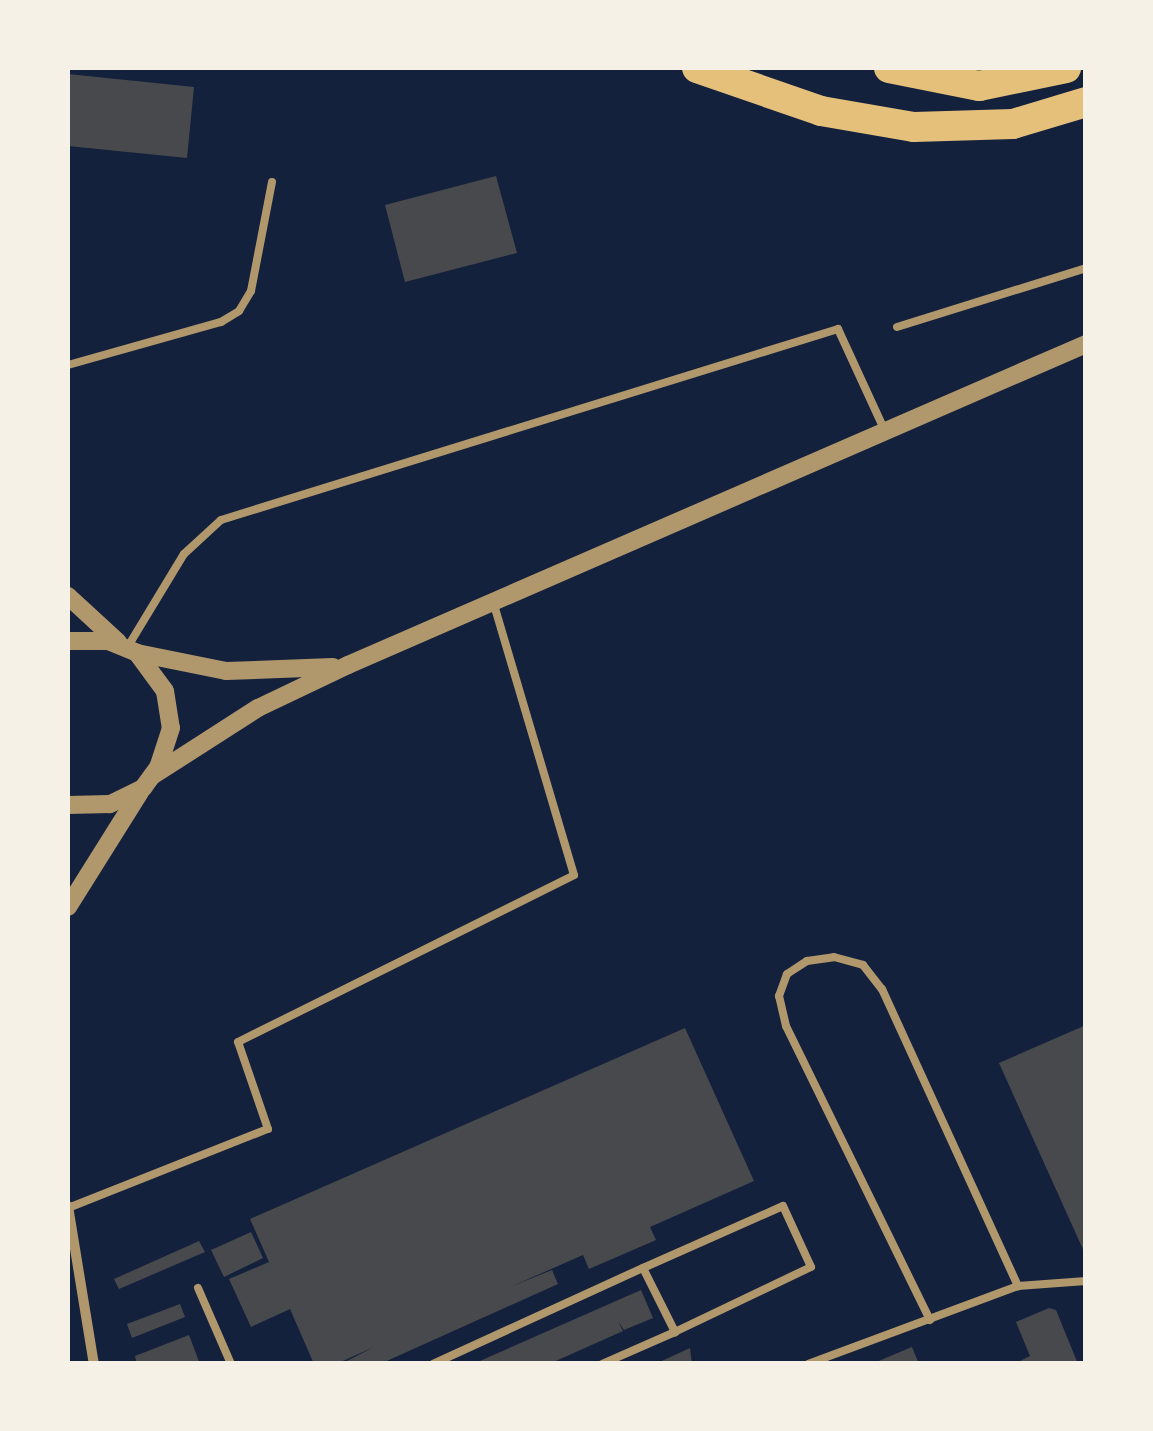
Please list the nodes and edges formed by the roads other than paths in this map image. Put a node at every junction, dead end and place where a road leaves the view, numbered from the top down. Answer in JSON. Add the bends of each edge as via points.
{"nodes":[{"id":1,"x":697,"y":68,"type":"edge"},
{"id":2,"x":890,"y":68,"type":"edge"},
{"id":3,"x":1066,"y":68,"type":"edge"},
{"id":4,"x":1086,"y":102,"type":"edge"},
{"id":5,"x":272,"y":182,"type":"dead end"},
{"id":6,"x":1086,"y":268,"type":"edge"},
{"id":7,"x":897,"y":326,"type":"dead end"},
{"id":8,"x":1086,"y":344,"type":"edge"},
{"id":9,"x":68,"y":364,"type":"edge"},
{"id":10,"x":885,"y":431,"type":"junction"},
{"id":11,"x":68,"y":596,"type":"edge"},
{"id":12,"x":493,"y":602,"type":"junction"},
{"id":13,"x":68,"y":641,"type":"edge"},
{"id":14,"x":129,"y":649,"type":"junction"},
{"id":15,"x":348,"y":665,"type":"junction"},
{"id":16,"x":147,"y":782,"type":"junction"},
{"id":17,"x":68,"y":805,"type":"edge"},
{"id":18,"x":68,"y":906,"type":"edge"},
{"id":19,"x":68,"y":1207,"type":"edge"},
{"id":20,"x":643,"y":1268,"type":"junction"},
{"id":21,"x":1086,"y":1281,"type":"edge"},
{"id":22,"x":1018,"y":1286,"type":"junction"},
{"id":23,"x":198,"y":1288,"type":"dead end"},
{"id":24,"x":930,"y":1320,"type":"junction"},
{"id":25,"x":675,"y":1332,"type":"junction"},
{"id":26,"x":825,"y":1360,"type":"edge"},
{"id":27,"x":94,"y":1364,"type":"edge"},
{"id":28,"x":231,"y":1364,"type":"edge"},
{"id":29,"x":433,"y":1364,"type":"edge"},
{"id":30,"x":602,"y":1364,"type":"edge"},
{"id":31,"x":808,"y":1364,"type":"edge"}],
"edges":[{"from":1,"to":4,"type":"highway","via":[[821,111],[914,128],[1013,124]]},
{"from":2,"to":3,"type":"highway","via":[[979,86]]},
{"from":5,"to":9,"type":"lane","via":[[251,291],[239,310],[221,322]]},
{"from":6,"to":7,"type":"lane"},
{"from":8,"to":10,"type":"street"},
{"from":10,"to":12,"type":"street"},
{"from":10,"to":14,"type":"lane","via":[[838,329],[221,520],[184,554]]},
{"from":11,"to":14,"type":"street"},
{"from":12,"to":15,"type":"street"},
{"from":12,"to":19,"type":"lane","via":[[574,874],[238,1042],[268,1129]]},
{"from":13,"to":14,"type":"street"},
{"from":14,"to":15,"type":"street","via":[[226,672]]},
{"from":14,"to":16,"type":"street","via":[[156,676],[170,709],[168,747]]},
{"from":15,"to":16,"type":"street","via":[[258,708]]},
{"from":16,"to":17,"type":"street","via":[[110,804]]},
{"from":16,"to":18,"type":"street"},
{"from":19,"to":27,"type":"street"},
{"from":20,"to":25,"type":"lane"},
{"from":20,"to":25,"type":"lane","via":[[783,1206],[810,1268]]},
{"from":20,"to":29,"type":"lane"},
{"from":21,"to":22,"type":"lane"},
{"from":22,"to":24,"type":"lane"},
{"from":22,"to":24,"type":"lane","via":[[882,989],[863,965],[834,957],[807,961],[788,974],[779,996],[786,1026]]},
{"from":23,"to":28,"type":"lane"},
{"from":24,"to":26,"type":"lane"},
{"from":25,"to":30,"type":"lane"},
{"from":26,"to":31,"type":"lane"}]}
